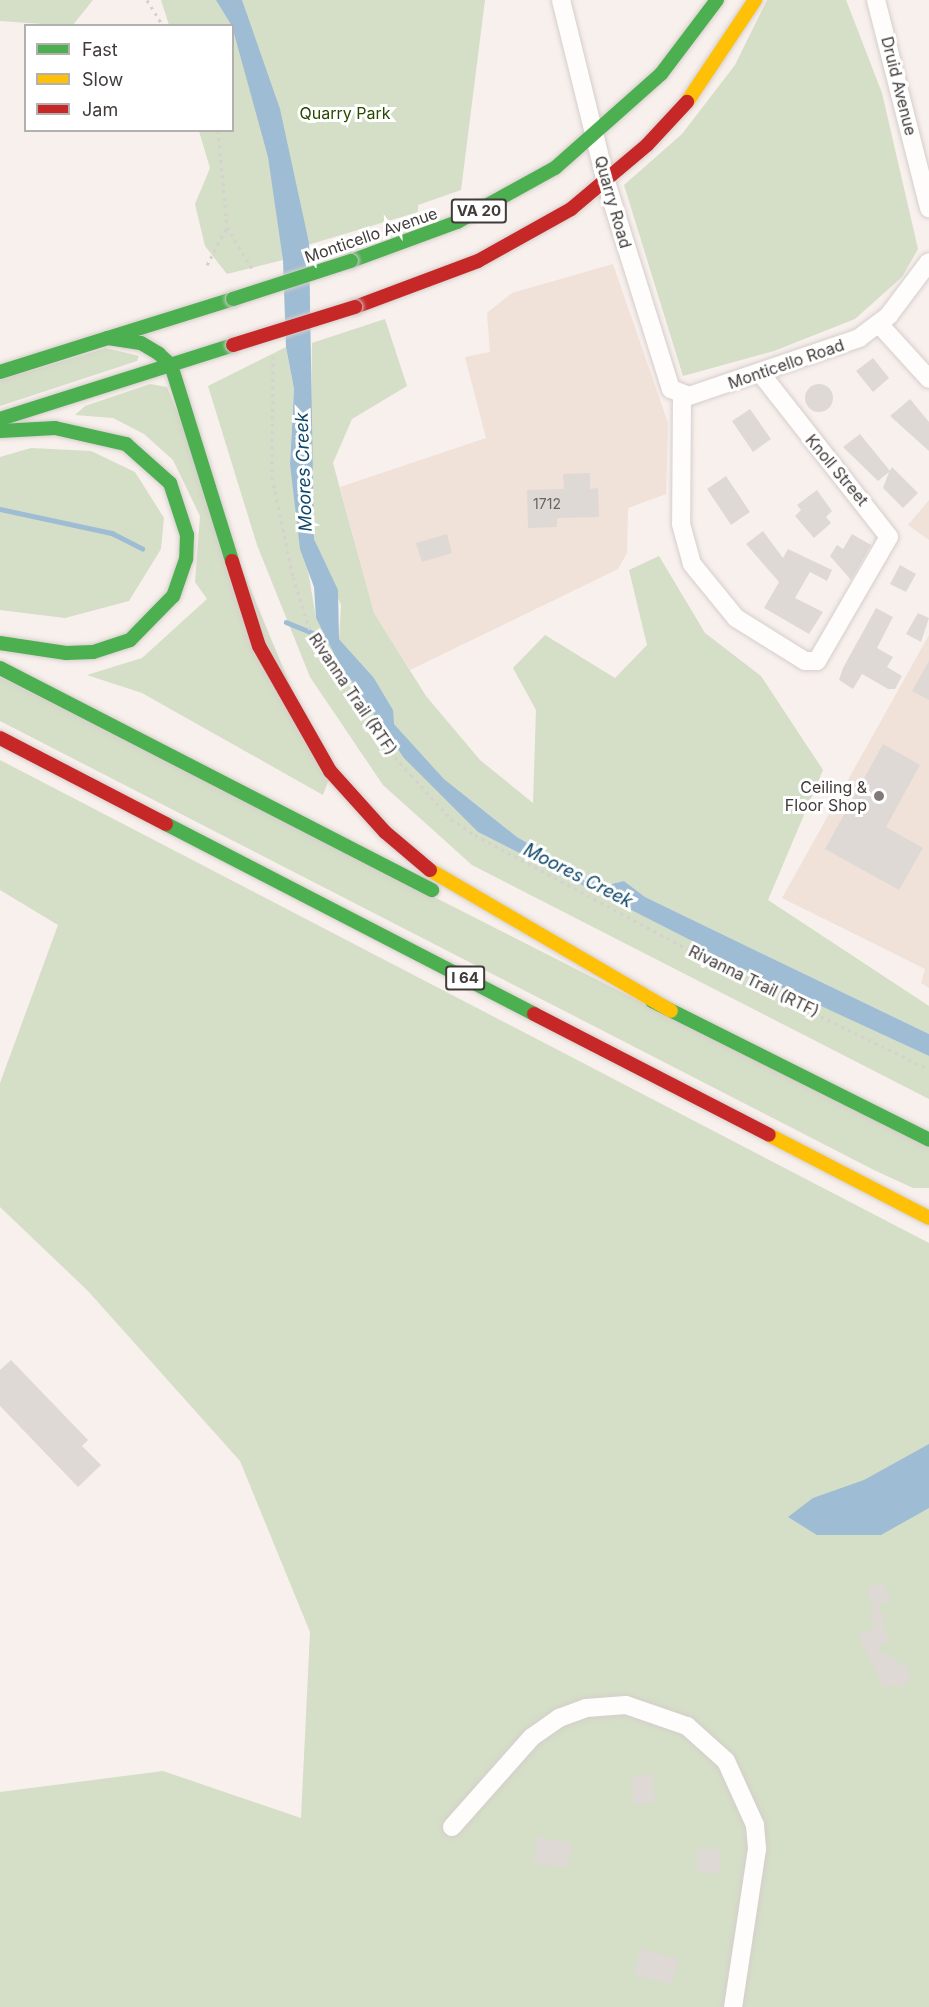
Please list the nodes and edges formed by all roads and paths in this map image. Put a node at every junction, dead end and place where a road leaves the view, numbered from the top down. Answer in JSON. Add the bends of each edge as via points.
{"nodes":[{"id":1,"x":147,"y":0,"type":"edge"},
{"id":2,"x":561,"y":0,"type":"edge"},
{"id":3,"x":717,"y":0,"type":"edge"},
{"id":4,"x":755,"y":0,"type":"edge"},
{"id":5,"x":876,"y":0,"type":"edge"},
{"id":6,"x":162,"y":24,"type":"edge"},
{"id":7,"x":218,"y":132,"type":"edge"},
{"id":8,"x":595,"y":136,"type":"junction"},
{"id":9,"x":606,"y":182,"type":"junction"},
{"id":10,"x":929,"y":208,"type":"edge"},
{"id":11,"x":226,"y":227,"type":"junction"},
{"id":12,"x":929,"y":262,"type":"edge"},
{"id":13,"x":207,"y":265,"type":"dead end"},
{"id":14,"x":256,"y":280,"type":"dead end"},
{"id":15,"x":879,"y":324,"type":"junction"},
{"id":16,"x":108,"y":338,"type":"junction"},
{"id":17,"x":271,"y":343,"type":"dead end"},
{"id":18,"x":171,"y":365,"type":"junction"},
{"id":19,"x":0,"y":372,"type":"edge"},
{"id":20,"x":761,"y":374,"type":"junction"},
{"id":21,"x":929,"y":379,"type":"edge"},
{"id":22,"x":682,"y":395,"type":"junction"},
{"id":23,"x":0,"y":419,"type":"edge"},
{"id":24,"x":0,"y":431,"type":"edge"},
{"id":25,"x":0,"y":643,"type":"edge"},
{"id":26,"x":0,"y":668,"type":"edge"},
{"id":27,"x":0,"y":738,"type":"edge"},
{"id":28,"x":670,"y":1011,"type":"junction"},
{"id":29,"x":929,"y":1069,"type":"edge"},
{"id":30,"x":929,"y":1140,"type":"edge"},
{"id":31,"x":929,"y":1218,"type":"edge"},
{"id":32,"x":452,"y":1827,"type":"dead end"},
{"id":33,"x":733,"y":2007,"type":"edge"}],
"edges":[{"from":1,"to":6,"type":"path"},
{"from":2,"to":8,"type":"street","name":"Quarry Road"},
{"from":3,"to":8,"type":"main road","name":"Monticello Avenue","number":"VA 20","via":[[661,74]]},
{"from":4,"to":9,"type":"main road","number":"VA 20","via":[[694,94]]},
{"from":5,"to":10,"type":"street","name":"Druid Avenue"},
{"from":7,"to":11,"type":"path"},
{"from":8,"to":9,"type":"street","name":"Quarry Road"},
{"from":8,"to":16,"type":"main road","name":"Monticello Avenue","number":"VA 20","bridge":true,"via":[[555,168],[467,217],[351,261]]},
{"from":9,"to":18,"type":"main road","number":"VA 20","bridge":true,"via":[[571,208],[478,261],[355,307]]},
{"from":9,"to":22,"type":"street","name":"Quarry Road","via":[[664,381]]},
{"from":11,"to":13,"type":"path"},
{"from":11,"to":14,"type":"path","via":[[244,250]]},
{"from":12,"to":15,"type":"street","name":"Monticello Road"},
{"from":15,"to":20,"type":"street","name":"Monticello Road","via":[[837,348]]},
{"from":15,"to":21,"type":"street"},
{"from":16,"to":18,"type":"main road","via":[[141,343]]},
{"from":16,"to":19,"type":"main road","name":"Monticello Avenue","number":"VA 20"},
{"from":17,"to":29,"type":"path","name":"Rivanna Trail (RTF)","via":[[276,385],[272,477],[293,577],[311,633],[380,740],[411,775],[451,819],[475,835],[740,977]]},
{"from":18,"to":23,"type":"main road","number":"VA 20"},
{"from":18,"to":28,"type":"main road","via":[[259,646],[330,771],[385,832],[430,870]]},
{"from":20,"to":22,"type":"street","name":"Monticello Road"},
{"from":20,"to":22,"type":"street","name":"Knoll Street","via":[[887,529],[887,546],[824,657],[810,662],[736,618],[692,564],[681,524]]},
{"from":24,"to":25,"type":"main road","via":[[55,428],[126,444],[170,483],[187,535],[186,559],[173,596],[130,640],[93,652]]},
{"from":26,"to":28,"type":"main road"},
{"from":27,"to":31,"type":"main road","number":"I 64"},
{"from":28,"to":30,"type":"main road"},
{"from":32,"to":33,"type":"street","via":[[532,1737],[559,1718],[586,1708],[626,1705],[687,1726],[726,1761],[755,1825],[758,1849]]}]}
